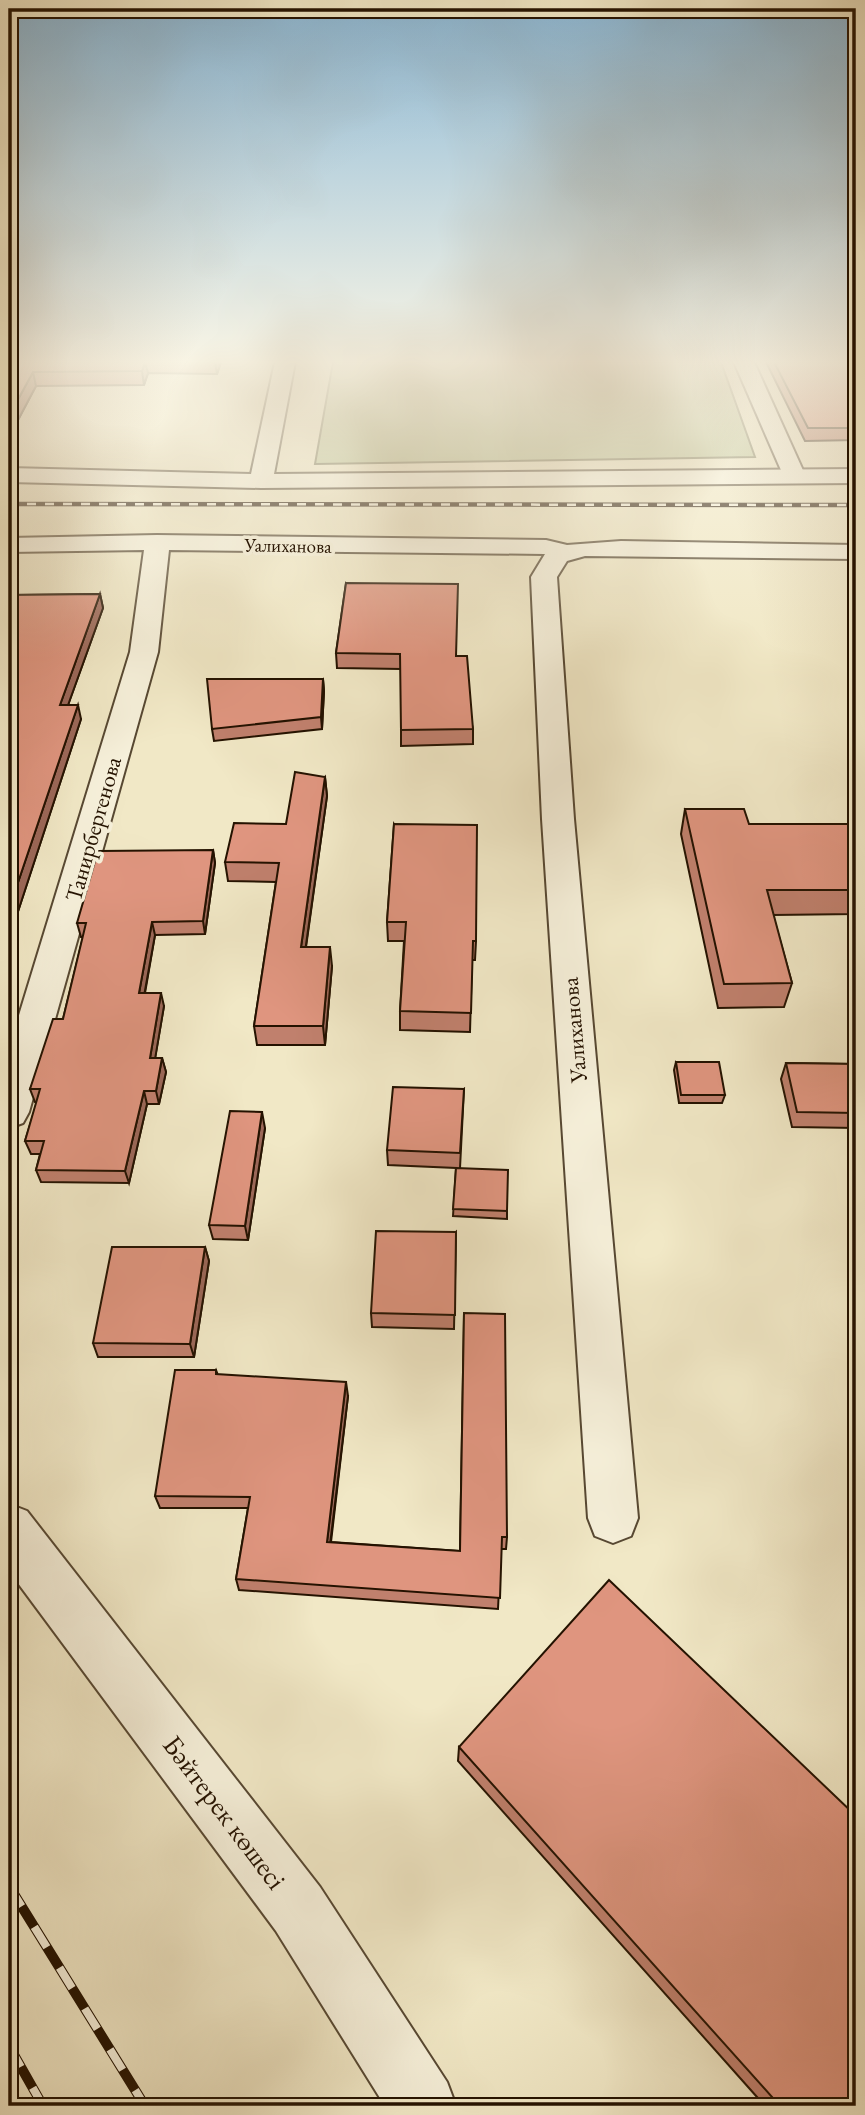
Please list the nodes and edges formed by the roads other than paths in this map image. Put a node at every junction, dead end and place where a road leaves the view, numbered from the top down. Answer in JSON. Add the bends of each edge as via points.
{"nodes":[{"id":1,"x":265,"y":461,"type":"edge"},
{"id":2,"x":788,"y":461,"type":"edge"},
{"id":3,"x":9,"y":475,"type":"edge"},
{"id":4,"x":856,"y":476,"type":"edge"},
{"id":5,"x":795,"y":477,"type":"junction"},
{"id":6,"x":261,"y":481,"type":"junction"},
{"id":7,"x":157,"y":542,"type":"junction"},
{"id":8,"x":9,"y":545,"type":"edge"},
{"id":9,"x":567,"y":552,"type":"junction"},
{"id":10,"x":856,"y":552,"type":"edge"},
{"id":11,"x":9,"y":1112,"type":"edge"},
{"id":12,"x":613,"y":1518,"type":"dead end"},
{"id":13,"x":9,"y":1530,"type":"edge"},
{"id":14,"x":423,"y":2106,"type":"edge"}],
"edges":[{"from":1,"to":6,"type":"street"},
{"from":2,"to":5,"type":"street"},
{"from":3,"to":6,"type":"street"},
{"from":4,"to":5,"type":"street"},
{"from":5,"to":6,"type":"street"},
{"from":7,"to":8,"type":"street","name":"Уалиханова"},
{"from":7,"to":9,"type":"street","name":"Уалиханова","via":[[547,547]]},
{"from":7,"to":11,"type":"street","name":"Танирбергенова","via":[[144,652]]},
{"from":9,"to":10,"type":"street","name":"Уалиханова","via":[[621,548]]},
{"from":9,"to":12,"type":"street","name":"Уалиханова","via":[[552,561],[544,577],[558,819]]},
{"from":13,"to":14,"type":"street","name":"Бәйтерек көшесі","via":[[298,1909]]}]}
